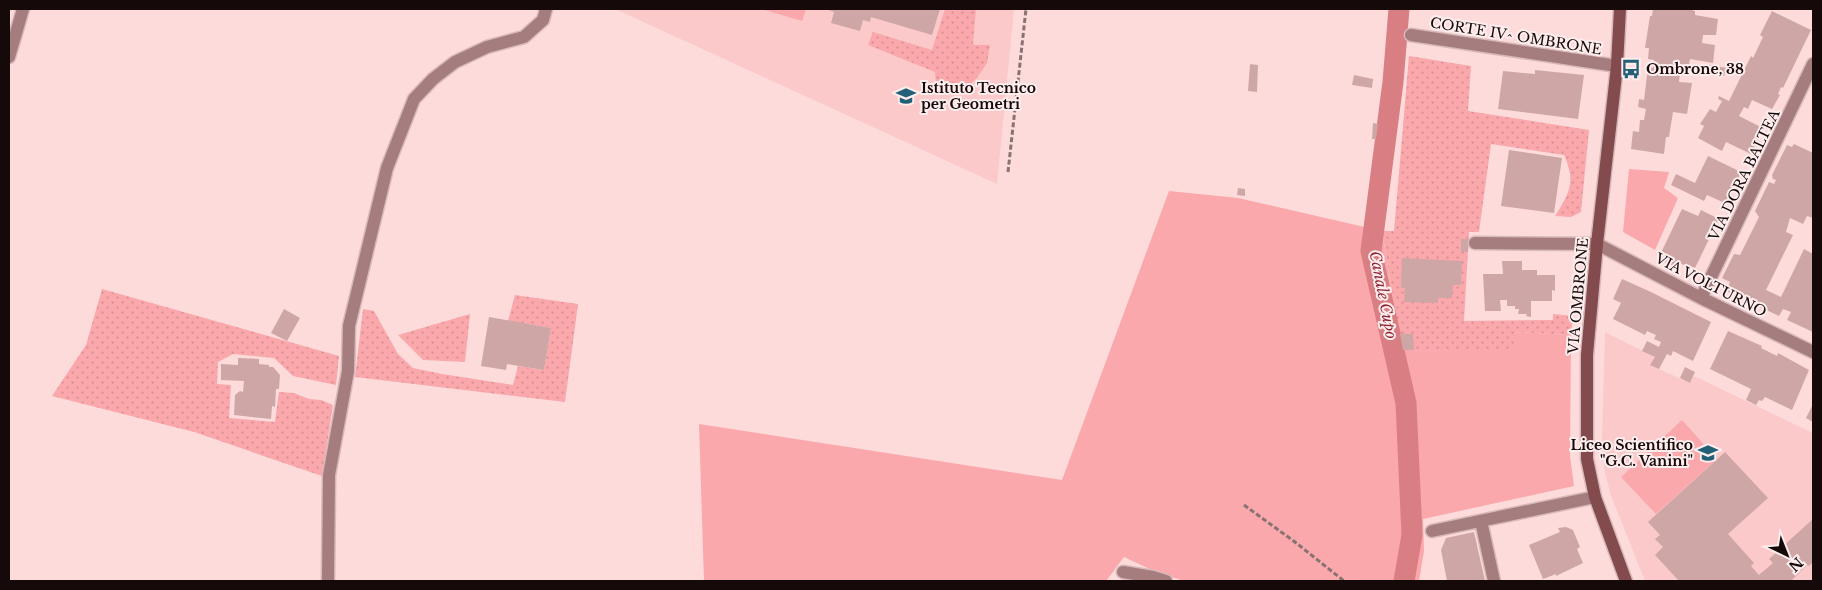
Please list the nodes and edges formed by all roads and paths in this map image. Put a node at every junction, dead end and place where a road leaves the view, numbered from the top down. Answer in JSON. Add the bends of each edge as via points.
{"nodes":[{"id":1,"x":23,"y":9,"type":"edge"},
{"id":2,"x":546,"y":9,"type":"edge"},
{"id":3,"x":1026,"y":9,"type":"edge"},
{"id":4,"x":1620,"y":9,"type":"edge"},
{"id":5,"x":1411,"y":35,"type":"dead end"},
{"id":6,"x":9,"y":57,"type":"edge"},
{"id":7,"x":1813,"y":64,"type":"edge"},
{"id":8,"x":1616,"y":66,"type":"junction"},
{"id":9,"x":1008,"y":172,"type":"dead end"},
{"id":10,"x":1475,"y":243,"type":"dead end"},
{"id":11,"x":1597,"y":244,"type":"junction"},
{"id":12,"x":1701,"y":298,"type":"junction"},
{"id":13,"x":1813,"y":352,"type":"edge"},
{"id":14,"x":1595,"y":497,"type":"junction"},
{"id":15,"x":1244,"y":505,"type":"dead end"},
{"id":16,"x":1481,"y":521,"type":"junction"},
{"id":17,"x":1432,"y":532,"type":"dead end"},
{"id":18,"x":1123,"y":572,"type":"dead end"},
{"id":19,"x":328,"y":581,"type":"edge"},
{"id":20,"x":1166,"y":581,"type":"edge"},
{"id":21,"x":1344,"y":581,"type":"edge"},
{"id":22,"x":1494,"y":581,"type":"edge"},
{"id":23,"x":1626,"y":581,"type":"edge"}],
"edges":[{"from":1,"to":6,"type":"street"},
{"from":2,"to":19,"type":"street","via":[[543,20],[524,37],[463,58],[433,79],[414,98],[386,168],[348,326],[348,371],[329,475]]},
{"from":3,"to":9,"type":"path"},
{"from":4,"to":8,"type":"street","name":"VIA OMBRONE"},
{"from":5,"to":8,"type":"street","name":"CORTE IV^ OMBRONE"},
{"from":7,"to":12,"type":"street","name":"VIA DORA BALTEA"},
{"from":8,"to":11,"type":"street","name":"VIA OMBRONE"},
{"from":10,"to":11,"type":"street"},
{"from":11,"to":12,"type":"street","name":"VIA VOLTURNO"},
{"from":11,"to":14,"type":"street","name":"VIA OMBRONE","via":[[1588,355],[1587,459]]},
{"from":12,"to":13,"type":"street","name":"VIA VOLTURNO"},
{"from":14,"to":16,"type":"street"},
{"from":14,"to":23,"type":"street","name":"VIA OMBRONE"},
{"from":15,"to":21,"type":"path"},
{"from":16,"to":17,"type":"street"},
{"from":16,"to":22,"type":"street"},
{"from":18,"to":20,"type":"street"}]}
